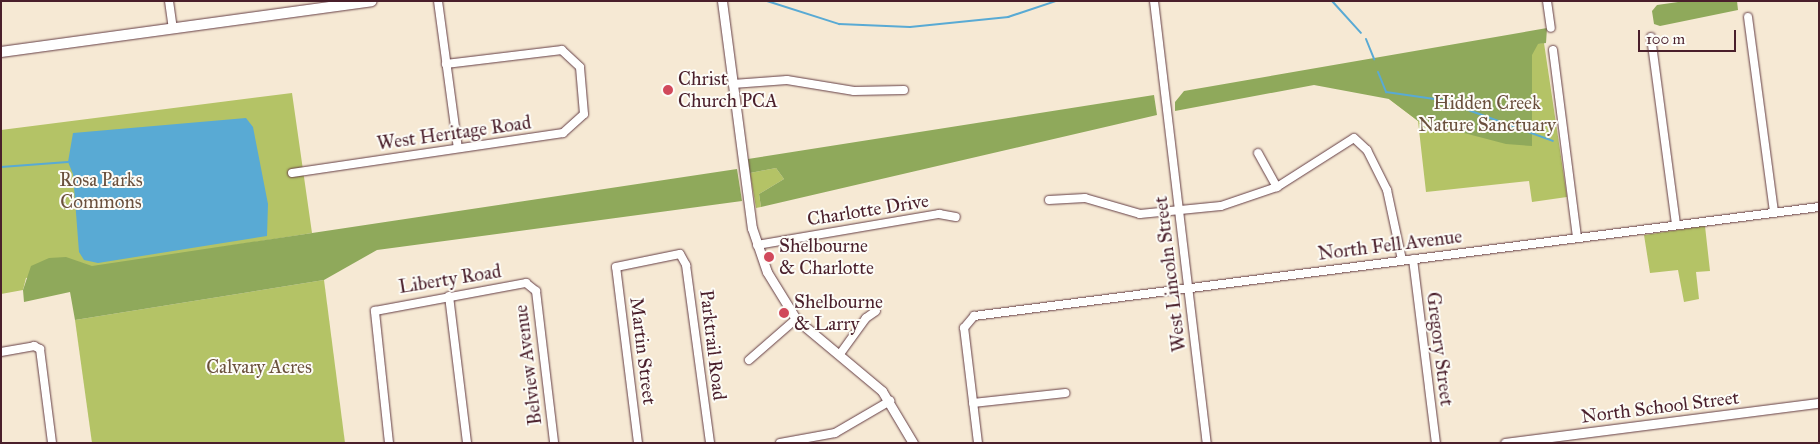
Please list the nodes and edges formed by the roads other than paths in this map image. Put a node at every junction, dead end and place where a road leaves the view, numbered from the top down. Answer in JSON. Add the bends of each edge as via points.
{"nodes":[{"id":1,"x":169,"y":1,"type":"edge"},
{"id":2,"x":372,"y":1,"type":"edge"},
{"id":3,"x":438,"y":1,"type":"edge"},
{"id":4,"x":722,"y":1,"type":"edge"},
{"id":5,"x":1154,"y":1,"type":"edge"},
{"id":6,"x":1547,"y":1,"type":"edge"},
{"id":7,"x":348,"y":3,"type":"edge"},
{"id":8,"x":1748,"y":17,"type":"dead end"},
{"id":9,"x":1550,"y":28,"type":"dead end"},
{"id":10,"x":173,"y":29,"type":"junction"},
{"id":11,"x":1651,"y":37,"type":"dead end"},
{"id":12,"x":1553,"y":50,"type":"dead end"},
{"id":13,"x":1,"y":52,"type":"edge"},
{"id":14,"x":446,"y":64,"type":"junction"},
{"id":15,"x":733,"y":84,"type":"junction"},
{"id":16,"x":904,"y":90,"type":"dead end"},
{"id":17,"x":458,"y":148,"type":"junction"},
{"id":18,"x":1258,"y":154,"type":"dead end"},
{"id":19,"x":292,"y":173,"type":"dead end"},
{"id":20,"x":1277,"y":187,"type":"junction"},
{"id":21,"x":1049,"y":200,"type":"dead end"},
{"id":22,"x":1819,"y":207,"type":"edge"},
{"id":23,"x":1179,"y":212,"type":"junction"},
{"id":24,"x":1774,"y":212,"type":"junction"},
{"id":25,"x":956,"y":217,"type":"dead end"},
{"id":26,"x":1676,"y":224,"type":"junction"},
{"id":27,"x":1577,"y":237,"type":"junction"},
{"id":28,"x":756,"y":245,"type":"junction"},
{"id":29,"x":1413,"y":259,"type":"junction"},
{"id":30,"x":1402,"y":260,"type":"junction"},
{"id":31,"x":618,"y":264,"type":"joint"},
{"id":32,"x":531,"y":285,"type":"joint"},
{"id":33,"x":1188,"y":288,"type":"junction"},
{"id":34,"x":449,"y":296,"type":"junction"},
{"id":35,"x":876,"y":311,"type":"dead end"},
{"id":36,"x":796,"y":319,"type":"junction"},
{"id":37,"x":1,"y":352,"type":"edge"},
{"id":38,"x":840,"y":354,"type":"junction"},
{"id":39,"x":749,"y":360,"type":"dead end"},
{"id":40,"x":1065,"y":393,"type":"dead end"},
{"id":41,"x":890,"y":401,"type":"junction"},
{"id":42,"x":973,"y":403,"type":"junction"},
{"id":43,"x":1819,"y":403,"type":"edge"},
{"id":44,"x":52,"y":443,"type":"edge"},
{"id":45,"x":389,"y":443,"type":"edge"},
{"id":46,"x":467,"y":443,"type":"edge"},
{"id":47,"x":554,"y":443,"type":"edge"},
{"id":48,"x":638,"y":443,"type":"edge"},
{"id":49,"x":710,"y":443,"type":"edge"},
{"id":50,"x":780,"y":443,"type":"edge"},
{"id":51,"x":913,"y":443,"type":"edge"},
{"id":52,"x":978,"y":443,"type":"edge"},
{"id":53,"x":1207,"y":443,"type":"edge"},
{"id":54,"x":1436,"y":443,"type":"edge"},
{"id":55,"x":1505,"y":443,"type":"edge"}],
"edges":[{"from":1,"to":10,"type":"street"},
{"from":2,"to":7,"type":"main road"},
{"from":3,"to":14,"type":"street"},
{"from":4,"to":15,"type":"street"},
{"from":5,"to":23,"type":"street","name":"West Lincoln Street"},
{"from":6,"to":9,"type":"street"},
{"from":7,"to":10,"type":"main road"},
{"from":8,"to":24,"type":"street"},
{"from":10,"to":13,"type":"main road"},
{"from":11,"to":26,"type":"street"},
{"from":12,"to":27,"type":"street"},
{"from":14,"to":17,"type":"street"},
{"from":14,"to":17,"type":"street","name":"West Heritage Road","via":[[558,49],[578,63],[584,85],[584,114],[568,132]]},
{"from":15,"to":16,"type":"street","via":[[787,80],[854,91]]},
{"from":15,"to":28,"type":"street"},
{"from":17,"to":19,"type":"street","name":"West Heritage Road"},
{"from":18,"to":20,"type":"street"},
{"from":20,"to":23,"type":"street","via":[[1231,203]]},
{"from":20,"to":30,"type":"street","via":[[1351,138],[1359,140],[1387,190]]},
{"from":21,"to":23,"type":"street","via":[[1084,198],[1140,214]]},
{"from":22,"to":24,"type":"street","name":"North Fell Avenue"},
{"from":23,"to":33,"type":"street","name":"West Lincoln Street"},
{"from":24,"to":26,"type":"street","name":"North Fell Avenue"},
{"from":25,"to":28,"type":"street","name":"Charlotte Drive","via":[[939,214]]},
{"from":26,"to":27,"type":"street","name":"North Fell Avenue"},
{"from":27,"to":29,"type":"street","name":"North Fell Avenue"},
{"from":28,"to":36,"type":"street","via":[[776,290]]},
{"from":29,"to":30,"type":"street","name":"North Fell Avenue"},
{"from":29,"to":54,"type":"street","name":"Gregory Street"},
{"from":30,"to":33,"type":"street","name":"North Fell Avenue"},
{"from":31,"to":48,"type":"street","name":"Martin Street","via":[[615,275]]},
{"from":31,"to":49,"type":"street","name":"Parktrail Road","via":[[680,254],[686,265]]},
{"from":32,"to":34,"type":"street","name":"Liberty Road"},
{"from":32,"to":47,"type":"street","name":"Belview Avenue","via":[[536,291]]},
{"from":33,"to":42,"type":"street","name":"North Fell Avenue","via":[[966,320]]},
{"from":33,"to":53,"type":"street","name":"West Lincoln Street"},
{"from":34,"to":45,"type":"street","name":"Liberty Road","via":[[375,311]]},
{"from":34,"to":46,"type":"street"},
{"from":35,"to":38,"type":"street","via":[[866,318]]},
{"from":36,"to":38,"type":"street"},
{"from":36,"to":39,"type":"street"},
{"from":37,"to":44,"type":"street","via":[[39,348]]},
{"from":38,"to":41,"type":"street"},
{"from":40,"to":42,"type":"street"},
{"from":41,"to":50,"type":"street","via":[[836,433]]},
{"from":41,"to":51,"type":"street"},
{"from":42,"to":52,"type":"street"},
{"from":43,"to":55,"type":"street","name":"North School Street"}]}
